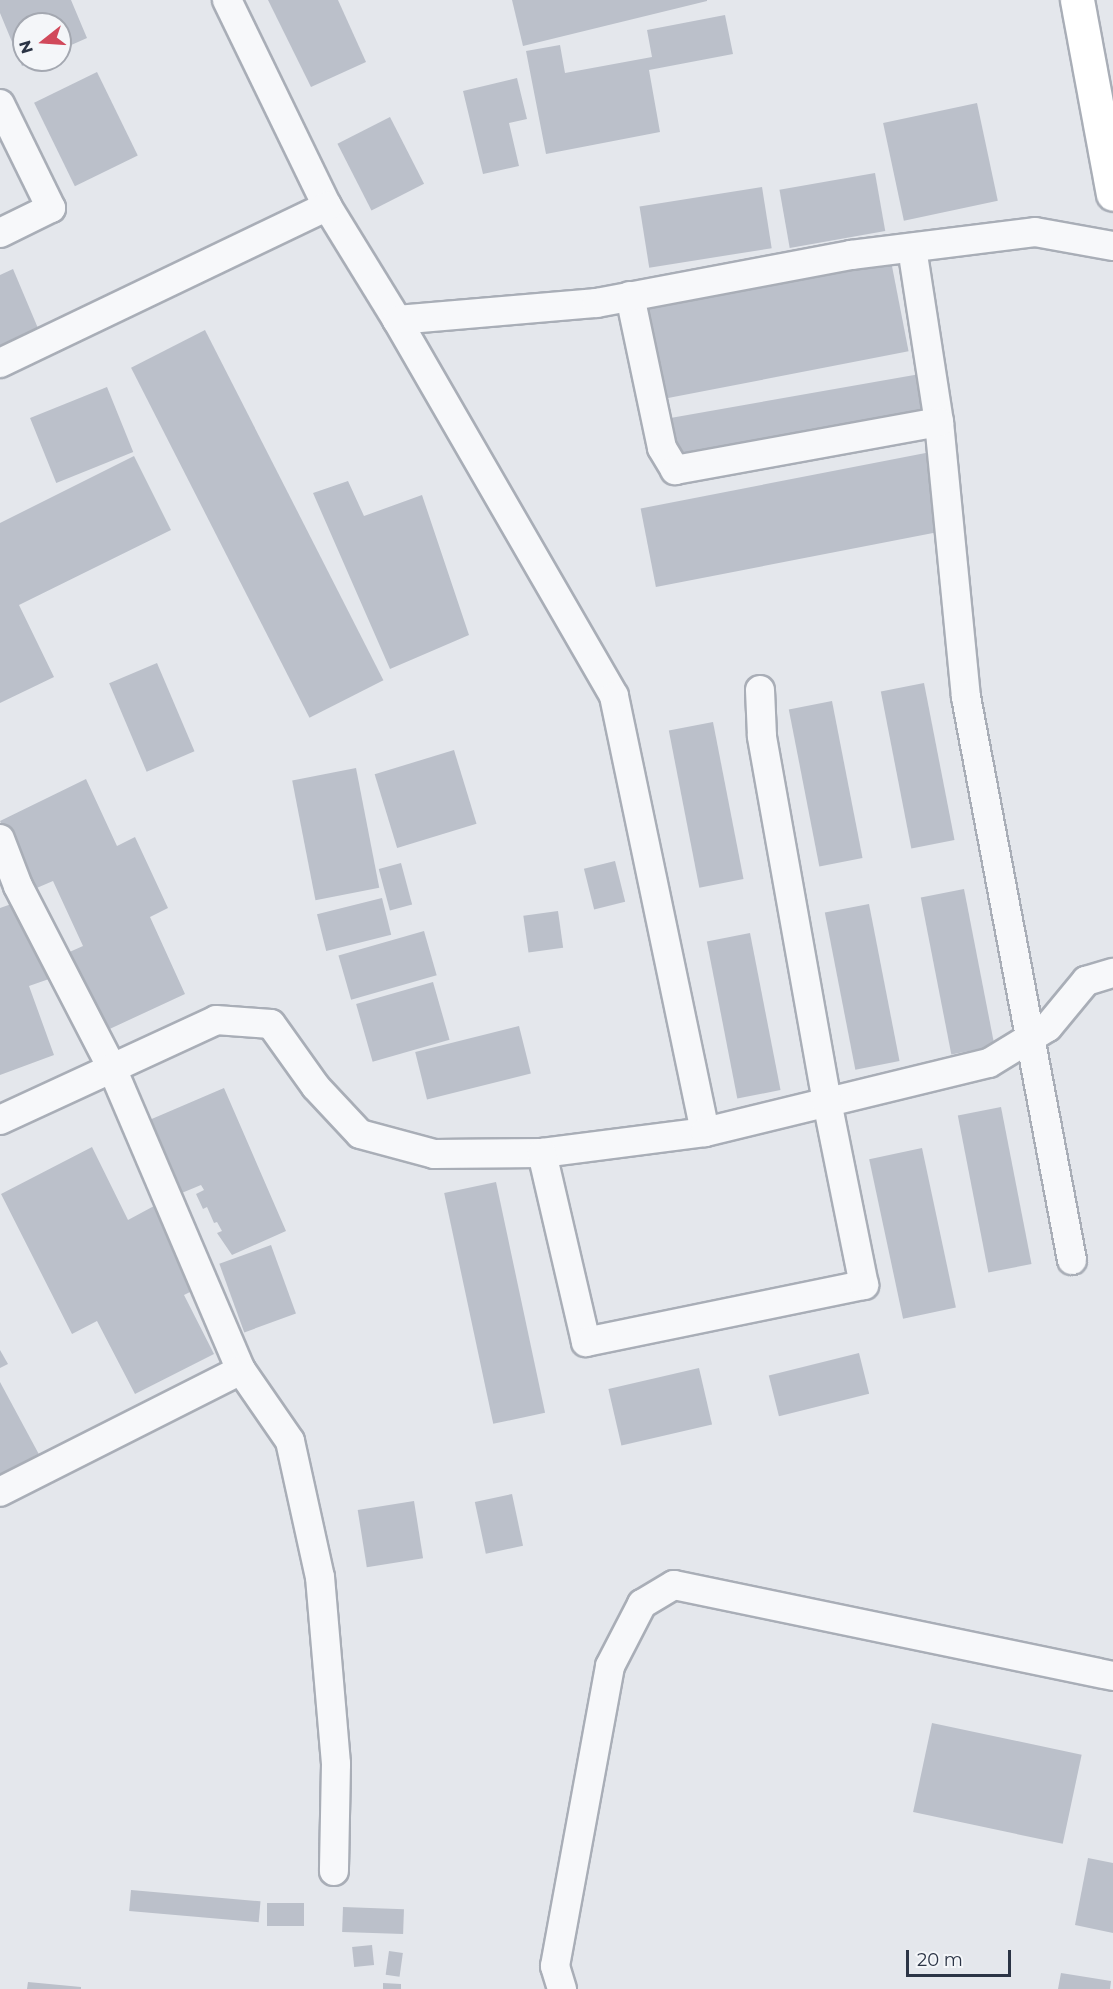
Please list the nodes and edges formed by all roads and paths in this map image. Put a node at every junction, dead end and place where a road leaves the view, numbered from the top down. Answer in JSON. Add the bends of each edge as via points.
{"nodes":[{"id":1,"x":227,"y":0,"type":"edge"},
{"id":2,"x":1077,"y":0,"type":"edge"},
{"id":3,"x":0,"y":104,"type":"edge"},
{"id":4,"x":1113,"y":194,"type":"edge"},
{"id":5,"x":327,"y":206,"type":"junction"},
{"id":6,"x":0,"y":233,"type":"edge"},
{"id":7,"x":1113,"y":246,"type":"edge"},
{"id":8,"x":912,"y":248,"type":"junction"},
{"id":9,"x":630,"y":296,"type":"junction"},
{"id":10,"x":398,"y":320,"type":"junction"},
{"id":11,"x":0,"y":363,"type":"edge"},
{"id":12,"x":939,"y":422,"type":"junction"},
{"id":13,"x":760,"y":690,"type":"dead end"},
{"id":14,"x":0,"y":839,"type":"edge"},
{"id":15,"x":1113,"y":973,"type":"edge"},
{"id":16,"x":1028,"y":1039,"type":"junction"},
{"id":17,"x":112,"y":1068,"type":"junction"},
{"id":18,"x":827,"y":1102,"type":"junction"},
{"id":19,"x":0,"y":1120,"type":"edge"},
{"id":20,"x":705,"y":1132,"type":"junction"},
{"id":21,"x":542,"y":1153,"type":"junction"},
{"id":22,"x":1072,"y":1260,"type":"dead end"},
{"id":23,"x":241,"y":1370,"type":"junction"},
{"id":24,"x":0,"y":1492,"type":"edge"},
{"id":25,"x":1113,"y":1676,"type":"edge"},
{"id":26,"x":334,"y":1871,"type":"dead end"},
{"id":27,"x":562,"y":1989,"type":"edge"}],
"edges":[{"from":1,"to":5,"type":"street"},
{"from":2,"to":4,"type":"main road"},
{"from":3,"to":6,"type":"street","via":[[51,208]]},
{"from":5,"to":10,"type":"street"},
{"from":5,"to":11,"type":"street"},
{"from":7,"to":8,"type":"street","via":[[1035,232]]},
{"from":8,"to":9,"type":"street"},
{"from":8,"to":12,"type":"street"},
{"from":9,"to":10,"type":"street"},
{"from":9,"to":12,"type":"street","via":[[662,448],[675,470]]},
{"from":10,"to":20,"type":"street","via":[[614,696]]},
{"from":12,"to":16,"type":"street","via":[[966,697]]},
{"from":13,"to":18,"type":"street","via":[[762,736]]},
{"from":14,"to":17,"type":"street","via":[[18,886]]},
{"from":15,"to":16,"type":"street","via":[[1086,981],[1048,1026]]},
{"from":16,"to":18,"type":"street","via":[[989,1063]]},
{"from":16,"to":22,"type":"street"},
{"from":17,"to":19,"type":"street"},
{"from":17,"to":21,"type":"street","via":[[216,1020],[271,1024],[316,1087],[360,1134],[434,1154]]},
{"from":17,"to":23,"type":"street"},
{"from":18,"to":20,"type":"street"},
{"from":18,"to":21,"type":"street","via":[[864,1285],[586,1342]]},
{"from":20,"to":21,"type":"street"},
{"from":23,"to":24,"type":"street"},
{"from":23,"to":26,"type":"street","via":[[290,1441],[320,1576],[336,1764]]},
{"from":25,"to":27,"type":"street","via":[[674,1585],[642,1604],[610,1666],[555,1966]]}]}
